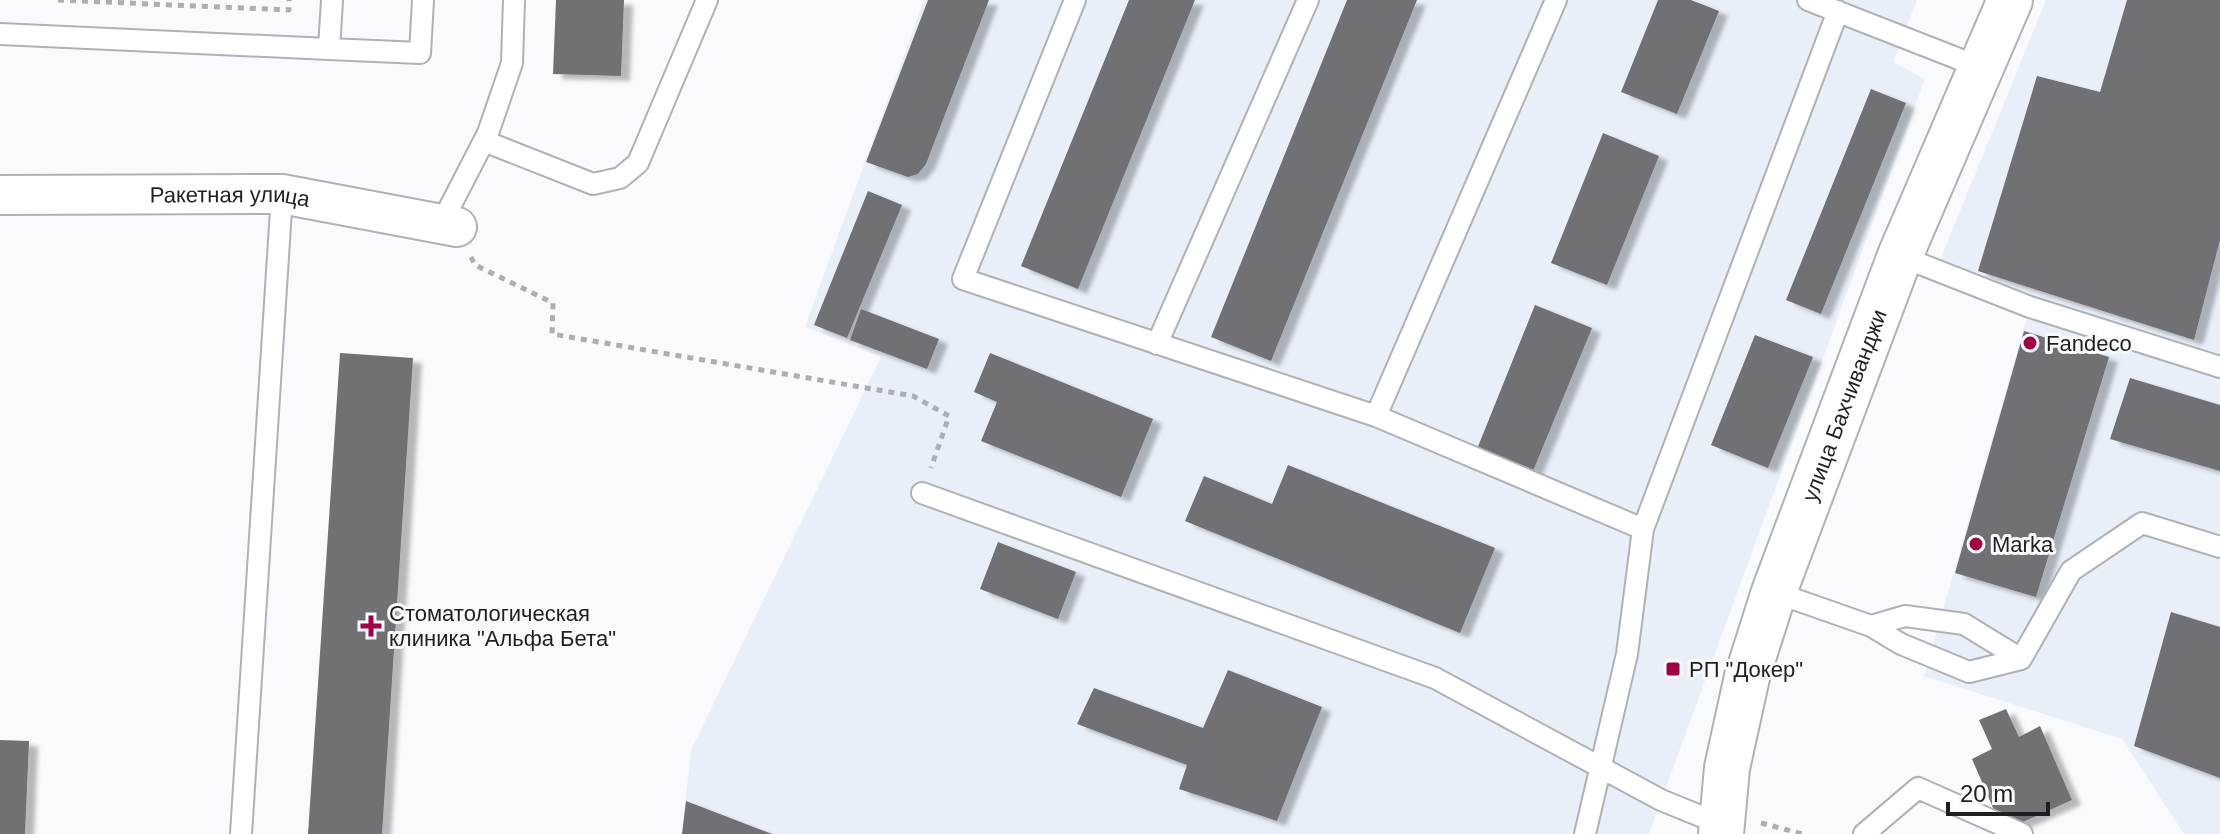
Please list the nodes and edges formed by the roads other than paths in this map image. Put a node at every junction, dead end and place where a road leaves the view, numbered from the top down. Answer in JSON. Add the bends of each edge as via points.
{"nodes":[{"id":1,"x":332,"y":0,"type":"edge"},
{"id":2,"x":423,"y":0,"type":"edge"},
{"id":3,"x":514,"y":0,"type":"edge"},
{"id":4,"x":707,"y":0,"type":"edge"},
{"id":5,"x":1075,"y":0,"type":"edge"},
{"id":6,"x":1308,"y":0,"type":"edge"},
{"id":7,"x":1556,"y":0,"type":"edge"},
{"id":8,"x":1808,"y":0,"type":"edge"},
{"id":9,"x":2010,"y":0,"type":"edge"},
{"id":10,"x":1838,"y":11,"type":"junction"},
{"id":11,"x":0,"y":34,"type":"edge"},
{"id":12,"x":329,"y":49,"type":"junction"},
{"id":13,"x":1982,"y":68,"type":"junction"},
{"id":14,"x":484,"y":141,"type":"junction"},
{"id":15,"x":282,"y":194,"type":"junction"},
{"id":16,"x":0,"y":195,"type":"edge"},
{"id":17,"x":449,"y":226,"type":"joint"},
{"id":18,"x":1900,"y":256,"type":"junction"},
{"id":19,"x":1157,"y":344,"type":"junction"},
{"id":20,"x":2219,"y":362,"type":"edge"},
{"id":21,"x":1376,"y":416,"type":"junction"},
{"id":22,"x":922,"y":493,"type":"road end"},
{"id":23,"x":1643,"y":529,"type":"junction"},
{"id":24,"x":2220,"y":547,"type":"edge"},
{"id":25,"x":1774,"y":592,"type":"junction"},
{"id":26,"x":1871,"y":626,"type":"junction"},
{"id":27,"x":2021,"y":659,"type":"junction"},
{"id":28,"x":1601,"y":768,"type":"junction"},
{"id":29,"x":1732,"y":829,"type":"edge"},
{"id":30,"x":241,"y":834,"type":"edge"},
{"id":31,"x":1585,"y":834,"type":"edge"},
{"id":32,"x":1864,"y":834,"type":"edge"},
{"id":33,"x":2022,"y":834,"type":"edge"}],
"edges":[{"from":1,"to":12,"type":"lane"},
{"from":2,"to":12,"type":"lane","via":[[420,53]]},
{"from":3,"to":14,"type":"lane","via":[[512,63]]},
{"from":4,"to":14,"type":"lane","via":[[638,163],[620,178],[593,184]]},
{"from":5,"to":19,"type":"lane","via":[[963,279]]},
{"from":6,"to":19,"type":"lane"},
{"from":7,"to":21,"type":"lane"},
{"from":8,"to":10,"type":"lane"},
{"from":9,"to":13,"type":"main road","name":"улица Бахчиванджи"},
{"from":10,"to":13,"type":"lane"},
{"from":10,"to":23,"type":"lane"},
{"from":11,"to":12,"type":"lane"},
{"from":13,"to":18,"type":"main road","name":"улица Бахчиванджи"},
{"from":14,"to":17,"type":"lane"},
{"from":15,"to":16,"type":"street","name":"Ракетная улица"},
{"from":15,"to":17,"type":"street","name":"Ракетная улица"},
{"from":15,"to":30,"type":"lane"},
{"from":18,"to":20,"type":"lane","via":[[2030,307]]},
{"from":18,"to":25,"type":"main road","name":"улица Бахчиванджи"},
{"from":19,"to":21,"type":"lane"},
{"from":21,"to":23,"type":"lane"},
{"from":22,"to":28,"type":"lane","via":[[1435,678]]},
{"from":23,"to":28,"type":"lane","via":[[1627,654]]},
{"from":24,"to":27,"type":"lane","via":[[2142,523],[2071,571]]},
{"from":25,"to":26,"type":"lane"},
{"from":25,"to":29,"type":"main road","name":"улица Бахчиванджи","via":[[1747,677],[1727,768]]},
{"from":26,"to":27,"type":"lane","via":[[1905,616],[1964,624]]},
{"from":26,"to":27,"type":"lane","via":[[1969,672]]},
{"from":28,"to":29,"type":"lane"},
{"from":28,"to":31,"type":"lane"},
{"from":32,"to":33,"type":"lane","via":[[1918,788]]}]}
